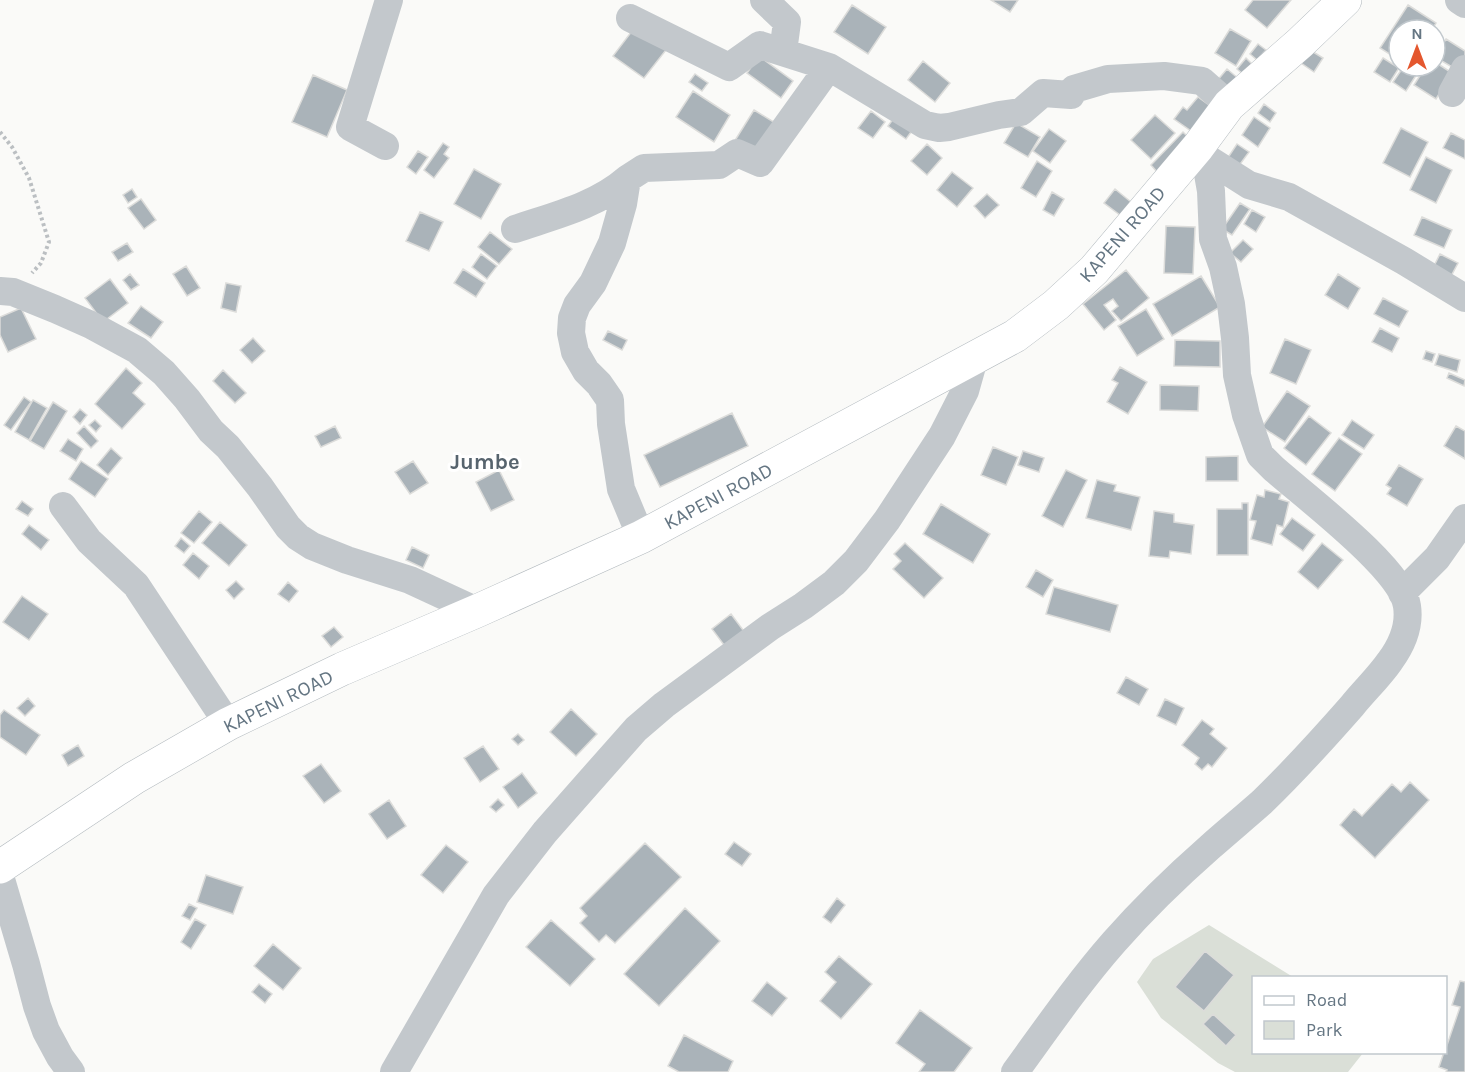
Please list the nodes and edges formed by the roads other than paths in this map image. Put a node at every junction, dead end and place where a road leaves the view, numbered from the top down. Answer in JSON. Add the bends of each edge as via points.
{"nodes":[{"id":1,"x":389,"y":0,"type":"edge"},
{"id":2,"x":764,"y":0,"type":"edge"},
{"id":3,"x":1345,"y":0,"type":"edge"},
{"id":4,"x":1459,"y":0,"type":"edge"},
{"id":5,"x":1465,"y":4,"type":"edge"},
{"id":6,"x":630,"y":18,"type":"dead end"},
{"id":7,"x":783,"y":52,"type":"junction"},
{"id":8,"x":829,"y":67,"type":"junction"},
{"id":9,"x":1465,"y":69,"type":"edge"},
{"id":10,"x":1452,"y":93,"type":"dead end"},
{"id":11,"x":1229,"y":105,"type":"junction"},
{"id":12,"x":385,"y":146,"type":"dead end"},
{"id":13,"x":1201,"y":152,"type":"junction"},
{"id":14,"x":627,"y":179,"type":"junction"},
{"id":15,"x":515,"y":229,"type":"dead end"},
{"id":16,"x":7,"y":291,"type":"edge"},
{"id":17,"x":1465,"y":298,"type":"edge"},
{"id":18,"x":974,"y":359,"type":"junction"},
{"id":19,"x":63,"y":506,"type":"dead end"},
{"id":20,"x":1465,"y":518,"type":"edge"},
{"id":21,"x":641,"y":537,"type":"junction"},
{"id":22,"x":1402,"y":593,"type":"junction"},
{"id":23,"x":477,"y":611,"type":"junction"},
{"id":24,"x":228,"y":724,"type":"junction"},
{"id":25,"x":0,"y":867,"type":"edge"},
{"id":26,"x":0,"y":876,"type":"edge"},
{"id":27,"x":71,"y":1072,"type":"edge"},
{"id":28,"x":394,"y":1072,"type":"edge"},
{"id":29,"x":1015,"y":1072,"type":"edge"}],
"edges":[{"from":1,"to":12,"type":"street","via":[[350,127]]},
{"from":2,"to":7,"type":"street","via":[[787,22]]},
{"from":3,"to":11,"type":"main road","name":"KAPENI ROAD"},
{"from":4,"to":5,"type":"street"},
{"from":6,"to":7,"type":"street","via":[[729,67],[760,45]]},
{"from":7,"to":8,"type":"street"},
{"from":8,"to":11,"type":"street","via":[[925,125],[939,128],[1021,112],[1043,93],[1071,95],[1074,89],[1108,79],[1164,76],[1203,81]]},
{"from":8,"to":14,"type":"street","via":[[760,163],[737,153],[719,165],[644,168]]},
{"from":9,"to":10,"type":"street"},
{"from":11,"to":13,"type":"main road","name":"KAPENI ROAD"},
{"from":13,"to":17,"type":"street","via":[[1249,185],[1289,196]]},
{"from":13,"to":18,"type":"main road","name":"KAPENI ROAD","via":[[1094,270],[1056,305],[1015,336]]},
{"from":13,"to":22,"type":"street","via":[[1211,191],[1213,239],[1231,304],[1237,375],[1260,455],[1368,550]]},
{"from":14,"to":15,"type":"street","via":[[599,199]]},
{"from":14,"to":21,"type":"street","via":[[612,243],[593,284],[577,305],[571,333],[575,352],[586,371],[610,400],[621,489]]},
{"from":16,"to":23,"type":"street","via":[[91,325],[137,350],[188,399],[298,537],[346,560],[410,580]]},
{"from":18,"to":21,"type":"main road","name":"KAPENI ROAD"},
{"from":18,"to":28,"type":"street","via":[[965,391],[942,436],[856,561],[834,583],[636,729],[544,832],[496,895]]},
{"from":19,"to":24,"type":"street","via":[[89,541],[136,585]]},
{"from":20,"to":22,"type":"street","via":[[1437,558]]},
{"from":21,"to":23,"type":"main road","name":"KAPENI ROAD"},
{"from":22,"to":29,"type":"street","via":[[1407,604],[1404,635],[1391,661],[1261,802],[1114,941]]},
{"from":23,"to":24,"type":"main road","name":"KAPENI ROAD"},
{"from":24,"to":25,"type":"main road","name":"KAPENI ROAD","via":[[134,778]]},
{"from":26,"to":27,"type":"street","via":[[43,1023]]}]}
